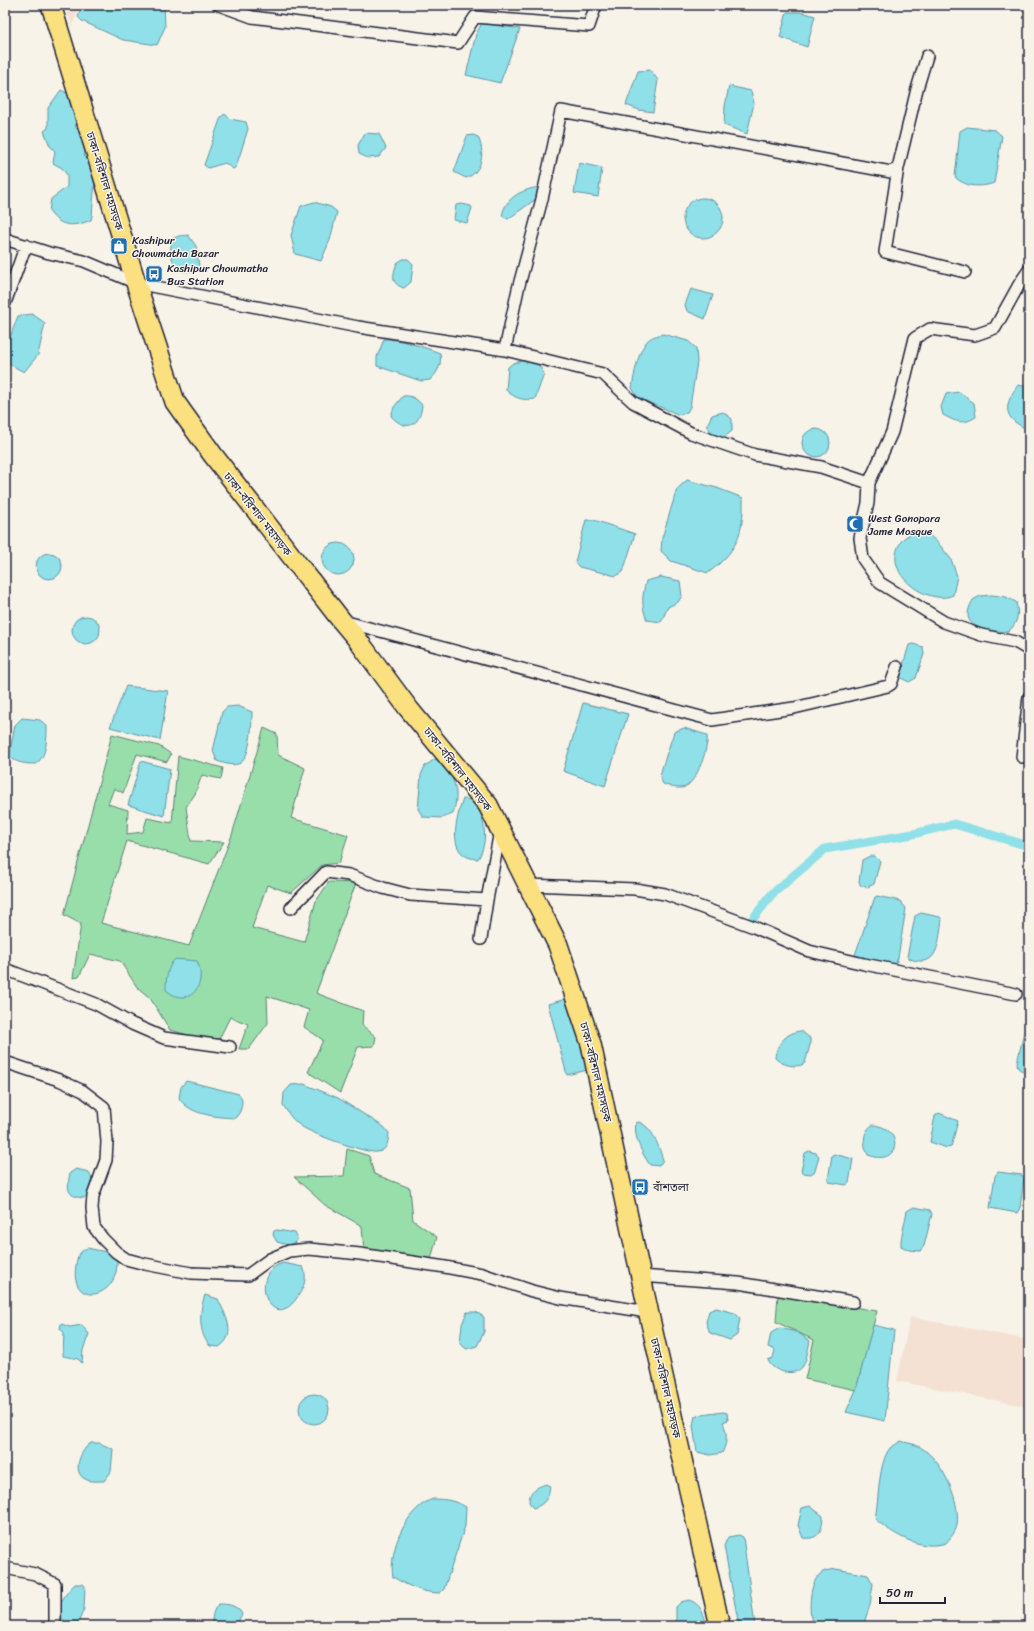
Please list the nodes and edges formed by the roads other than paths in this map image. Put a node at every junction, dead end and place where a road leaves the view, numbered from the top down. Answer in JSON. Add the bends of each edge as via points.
{"nodes":[{"id":1,"x":51,"y":5,"type":"edge"},
{"id":2,"x":219,"y":5,"type":"edge"},
{"id":3,"x":596,"y":5,"type":"edge"},
{"id":4,"x":927,"y":56,"type":"dead end"},
{"id":5,"x":898,"y":168,"type":"junction"},
{"id":6,"x":5,"y":239,"type":"edge"},
{"id":7,"x":26,"y":245,"type":"junction"},
{"id":8,"x":1029,"y":270,"type":"edge"},
{"id":9,"x":965,"y":272,"type":"dead end"},
{"id":10,"x":136,"y":283,"type":"junction"},
{"id":11,"x":5,"y":303,"type":"edge"},
{"id":12,"x":504,"y":350,"type":"junction"},
{"id":13,"x":869,"y":483,"type":"junction"},
{"id":14,"x":341,"y":620,"type":"junction"},
{"id":15,"x":1029,"y":650,"type":"edge"},
{"id":16,"x":897,"y":667,"type":"dead end"},
{"id":17,"x":1029,"y":697,"type":"edge"},
{"id":18,"x":1022,"y":757,"type":"dead end"},
{"id":19,"x":498,"y":825,"type":"junction"},
{"id":20,"x":528,"y":885,"type":"junction"},
{"id":21,"x":487,"y":900,"type":"junction"},
{"id":22,"x":291,"y":908,"type":"dead end"},
{"id":23,"x":481,"y":939,"type":"dead end"},
{"id":24,"x":5,"y":969,"type":"edge"},
{"id":25,"x":1016,"y":994,"type":"dead end"},
{"id":26,"x":230,"y":1047,"type":"dead end"},
{"id":27,"x":5,"y":1062,"type":"edge"},
{"id":28,"x":640,"y":1276,"type":"junction"},
{"id":29,"x":853,"y":1302,"type":"dead end"},
{"id":30,"x":650,"y":1319,"type":"junction"},
{"id":31,"x":5,"y":1568,"type":"edge"},
{"id":32,"x":55,"y":1626,"type":"edge"},
{"id":33,"x":720,"y":1626,"type":"edge"}],
"edges":[{"from":1,"to":10,"type":"highway","name":"ঢাকা-বরিশাল মহাসড়ক"},
{"from":2,"to":3,"type":"street","via":[[252,17],[458,44],[475,17],[589,26]]},
{"from":4,"to":5,"type":"street"},
{"from":5,"to":9,"type":"street","via":[[885,252]]},
{"from":5,"to":12,"type":"street","via":[[891,172],[882,171],[561,111]]},
{"from":6,"to":7,"type":"street"},
{"from":7,"to":10,"type":"street","via":[[84,261]]},
{"from":7,"to":11,"type":"street"},
{"from":8,"to":13,"type":"street","via":[[995,328],[975,336],[930,329],[915,338],[892,432]]},
{"from":10,"to":12,"type":"street","via":[[358,327]]},
{"from":10,"to":14,"type":"highway","name":"ঢাকা-বরিশাল মহাসড়ক","via":[[175,402]]},
{"from":12,"to":13,"type":"street","via":[[603,374],[633,402],[691,434],[756,455],[821,467]]},
{"from":13,"to":15,"type":"street","via":[[868,502],[860,538],[863,559],[880,583],[944,622],[981,635],[1015,642]]},
{"from":14,"to":16,"type":"street","via":[[712,720],[794,708],[888,686]]},
{"from":14,"to":19,"type":"highway","name":"ঢাকা-বরিশাল মহাসড়ক","via":[[408,708],[488,805]]},
{"from":17,"to":18,"type":"street"},
{"from":19,"to":20,"type":"highway","name":"ঢাকা-বরিশাল মহাসড়ক"},
{"from":19,"to":21,"type":"street","via":[[500,828]]},
{"from":20,"to":25,"type":"street","via":[[635,889],[665,894],[754,927],[809,951],[871,966]]},
{"from":20,"to":28,"type":"highway","name":"ঢাকা-বরিশাল মহাসড়ক","via":[[558,945],[591,1044]]},
{"from":21,"to":22,"type":"street","via":[[410,895],[349,875],[326,872]]},
{"from":21,"to":23,"type":"street"},
{"from":24,"to":26,"type":"street","via":[[96,1004],[164,1038]]},
{"from":27,"to":30,"type":"street","via":[[59,1080],[83,1091],[104,1107],[106,1160],[93,1196],[94,1227],[103,1239],[126,1259],[190,1273],[248,1275],[270,1258],[289,1251],[309,1249],[360,1254],[482,1274],[560,1298],[640,1311]]},
{"from":28,"to":29,"type":"street","via":[[738,1283]]},
{"from":28,"to":30,"type":"highway","name":"ঢাকা-বরিশাল মহাসড়ক"},
{"from":30,"to":33,"type":"highway","name":"ঢাকা-বরিশাল মহাসড়ক"},
{"from":31,"to":32,"type":"street","via":[[35,1574],[55,1584]]}]}
